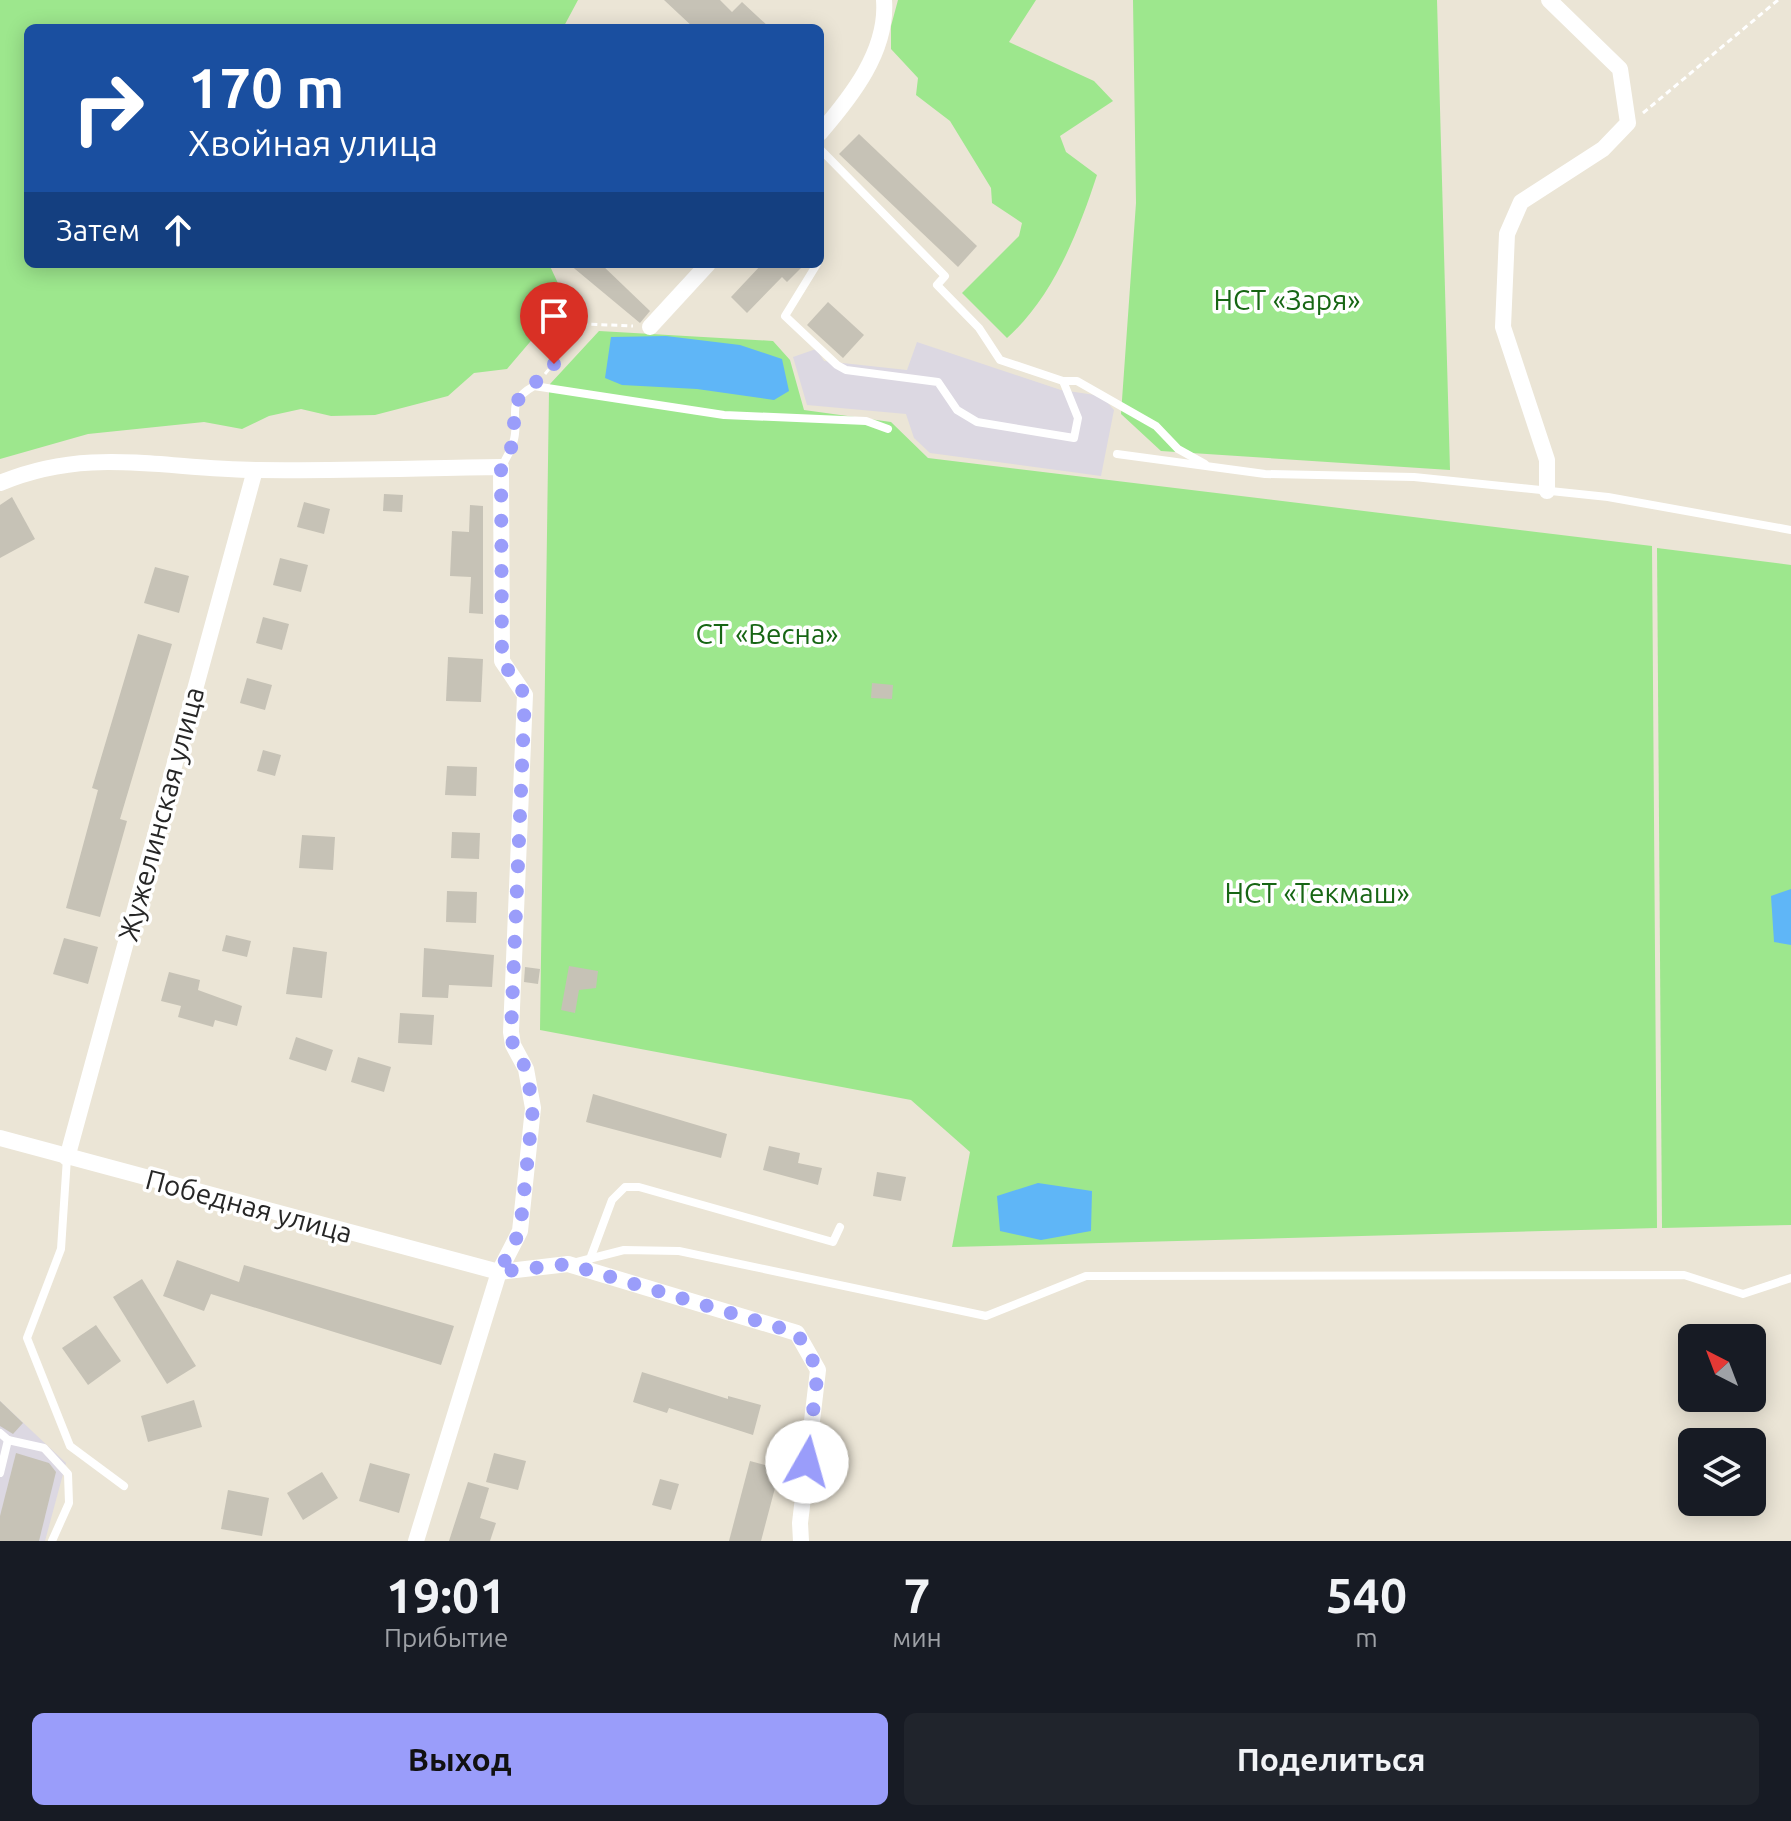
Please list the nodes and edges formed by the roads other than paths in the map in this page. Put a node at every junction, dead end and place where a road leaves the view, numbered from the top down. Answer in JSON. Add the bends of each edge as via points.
{"nodes":[{"id":1,"x":884,"y":0,"type":"edge"},
{"id":2,"x":1549,"y":0,"type":"edge"},
{"id":3,"x":824,"y":128,"type":"edge"},
{"id":4,"x":824,"y":153,"type":"edge"},
{"id":5,"x":704,"y":268,"type":"edge"},
{"id":6,"x":815,"y":268,"type":"edge"},
{"id":7,"x":650,"y":327,"type":"road end"},
{"id":8,"x":1063,"y":381,"type":"junction"},
{"id":9,"x":888,"y":429,"type":"dead end"},
{"id":10,"x":1117,"y":454,"type":"dead end"},
{"id":11,"x":1209,"y":466,"type":"junction"},
{"id":12,"x":501,"y":467,"type":"junction"},
{"id":13,"x":255,"y":470,"type":"junction"},
{"id":14,"x":0,"y":483,"type":"edge"},
{"id":15,"x":1547,"y":491,"type":"junction"},
{"id":16,"x":1791,"y":530,"type":"edge"},
{"id":17,"x":0,"y":1138,"type":"edge"},
{"id":18,"x":67,"y":1158,"type":"junction"},
{"id":19,"x":840,"y":1227,"type":"dead end"},
{"id":20,"x":590,"y":1259,"type":"junction"},
{"id":21,"x":568,"y":1264,"type":"junction"},
{"id":22,"x":499,"y":1272,"type":"junction"},
{"id":23,"x":1791,"y":1278,"type":"edge"},
{"id":24,"x":0,"y":1433,"type":"edge"},
{"id":25,"x":8,"y":1440,"type":"junction"},
{"id":26,"x":0,"y":1473,"type":"edge"},
{"id":27,"x":124,"y":1486,"type":"dead end"},
{"id":28,"x":52,"y":1541,"type":"edge"},
{"id":29,"x":416,"y":1541,"type":"edge"},
{"id":30,"x":801,"y":1541,"type":"edge"}],
"edges":[{"from":1,"to":3,"type":"street","via":[[874,55],[850,98]]},
{"from":2,"to":15,"type":"street","via":[[1620,69],[1628,123],[1603,149],[1521,202],[1507,234],[1503,327],[1547,460]]},
{"from":4,"to":8,"type":"lane","via":[[945,276],[937,285],[979,328],[1000,360]]},
{"from":5,"to":7,"type":"street"},
{"from":6,"to":8,"type":"lane","via":[[785,316],[837,365],[938,382],[957,410],[977,422],[1074,438],[1078,418]]},
{"from":8,"to":11,"type":"lane","via":[[1094,387]]},
{"from":9,"to":12,"type":"lane","via":[[866,421],[724,415],[534,386],[514,404],[514,442]]},
{"from":10,"to":11,"type":"lane"},
{"from":11,"to":15,"type":"lane","via":[[1320,478],[1414,477]]},
{"from":12,"to":13,"type":"street"},
{"from":12,"to":22,"type":"street","via":[[502,661],[525,695],[511,1032],[526,1069],[533,1108],[520,1231]]},
{"from":13,"to":14,"type":"street","via":[[100,460],[29,471]]},
{"from":13,"to":18,"type":"street","name":"Жужелинская улица"},
{"from":15,"to":16,"type":"lane"},
{"from":17,"to":18,"type":"street","name":"Победная улица"},
{"from":18,"to":22,"type":"street","name":"Победная улица"},
{"from":18,"to":27,"type":"lane","via":[[61,1249],[27,1338],[70,1446]]},
{"from":19,"to":20,"type":"lane","via":[[833,1242],[625,1187],[612,1200]]},
{"from":20,"to":21,"type":"lane"},
{"from":20,"to":23,"type":"lane","via":[[624,1250],[679,1251],[986,1316],[1086,1276],[1684,1275],[1743,1294]]},
{"from":21,"to":22,"type":"street"},
{"from":21,"to":30,"type":"street","via":[[797,1333],[818,1370]]},
{"from":22,"to":29,"type":"street"},
{"from":24,"to":25,"type":"lane"},
{"from":25,"to":26,"type":"lane"},
{"from":25,"to":28,"type":"lane","via":[[44,1448],[68,1474],[69,1503]]}]}
